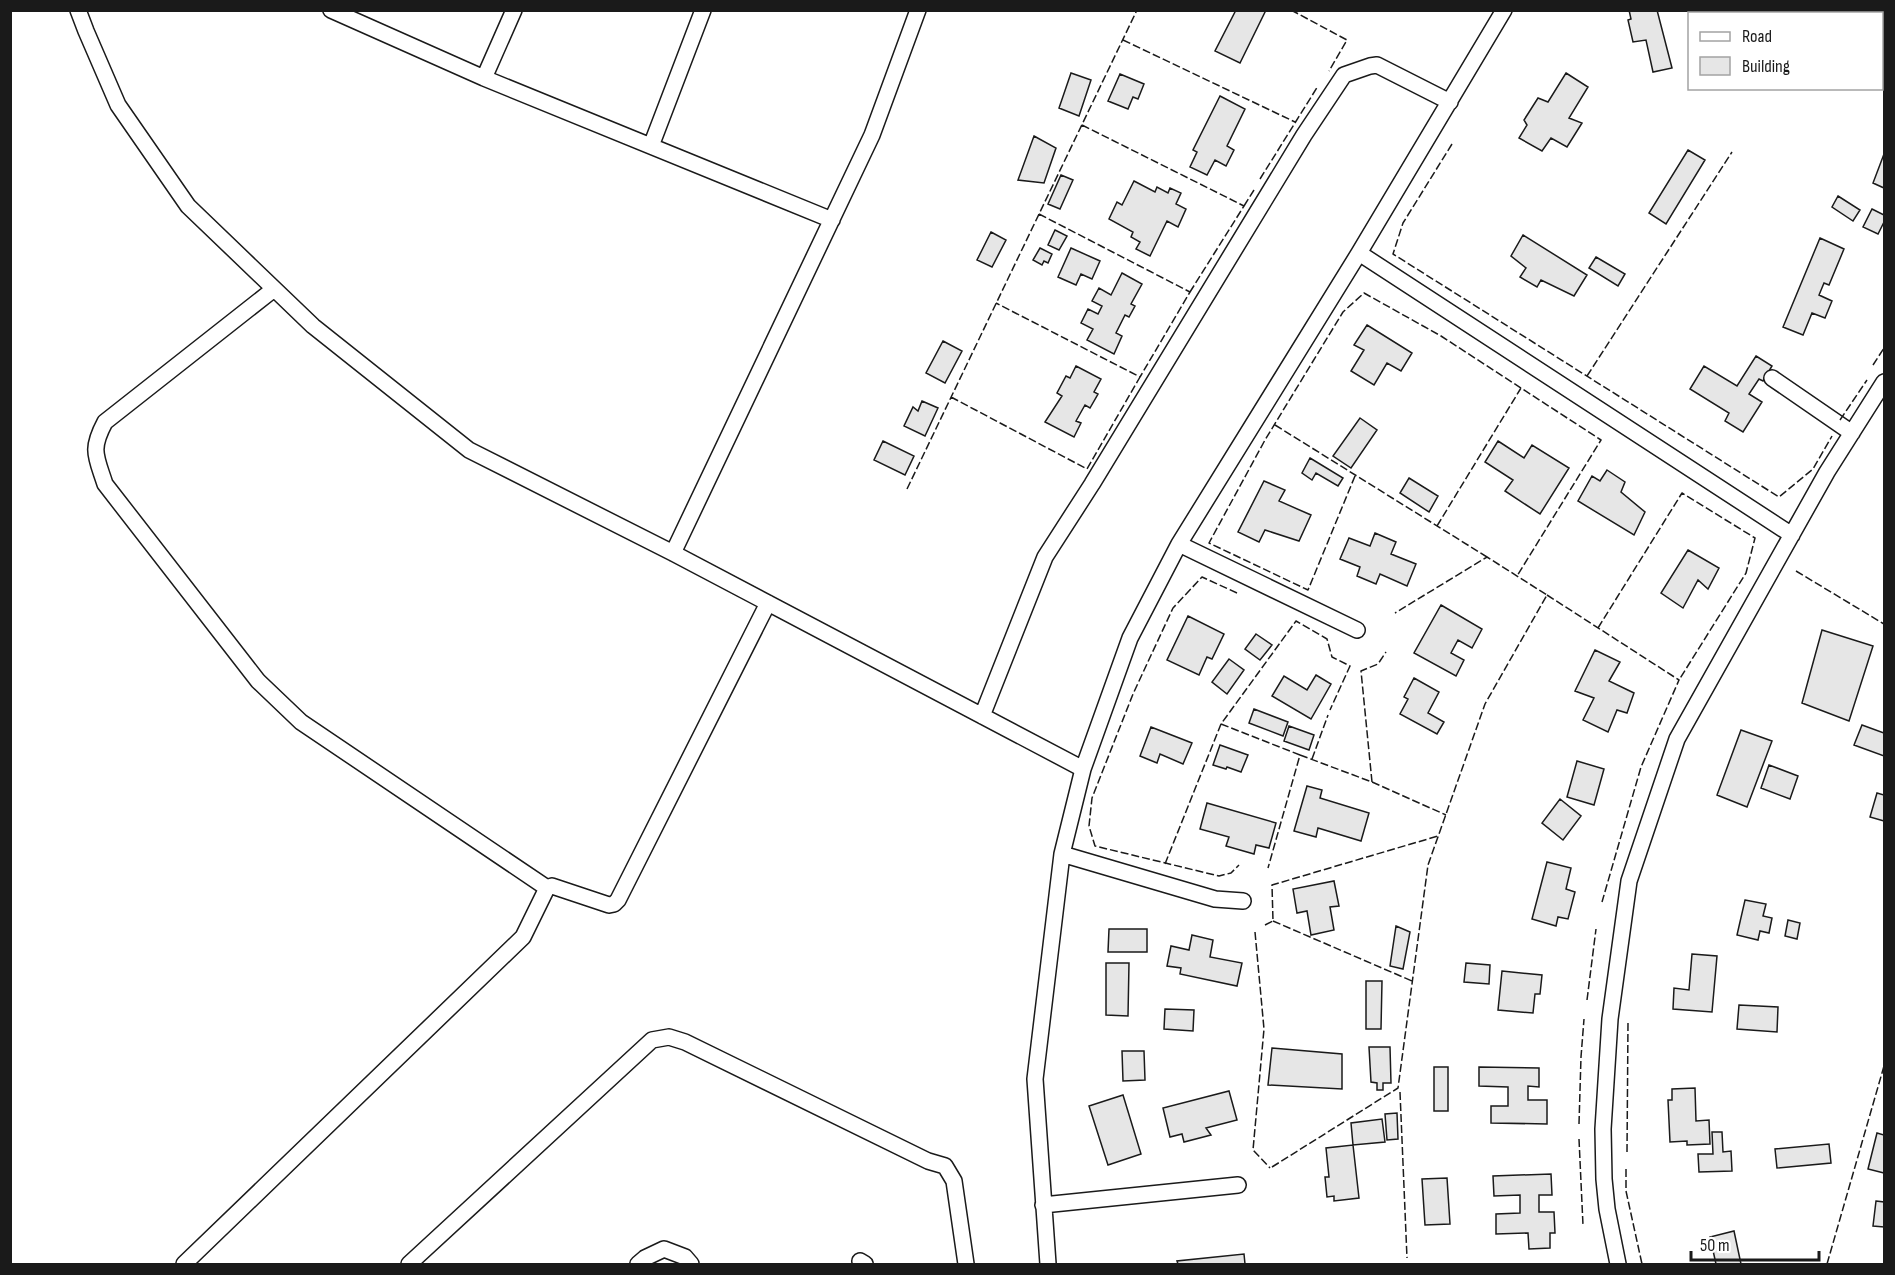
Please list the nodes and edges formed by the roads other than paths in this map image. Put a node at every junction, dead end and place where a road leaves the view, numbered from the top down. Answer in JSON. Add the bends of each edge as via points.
{"nodes":[{"id":1,"x":78,"y":10,"type":"edge"},
{"id":2,"x":331,"y":10,"type":"edge"},
{"id":3,"x":514,"y":10,"type":"edge"},
{"id":4,"x":703,"y":10,"type":"edge"},
{"id":5,"x":918,"y":10,"type":"edge"},
{"id":6,"x":1504,"y":10,"type":"edge"},
{"id":7,"x":484,"y":78,"type":"junction"},
{"id":8,"x":1450,"y":102,"type":"junction"},
{"id":9,"x":651,"y":146,"type":"junction"},
{"id":10,"x":832,"y":220,"type":"junction"},
{"id":11,"x":1359,"y":253,"type":"junction"},
{"id":12,"x":274,"y":289,"type":"junction"},
{"id":13,"x":1772,"y":378,"type":"dead end"},
{"id":14,"x":1884,"y":382,"type":"edge"},
{"id":15,"x":1852,"y":433,"type":"junction"},
{"id":16,"x":1792,"y":535,"type":"junction"},
{"id":17,"x":1179,"y":544,"type":"junction"},
{"id":18,"x":673,"y":553,"type":"junction"},
{"id":19,"x":768,"y":603,"type":"junction"},
{"id":20,"x":1357,"y":630,"type":"dead end"},
{"id":21,"x":982,"y":716,"type":"junction"},
{"id":22,"x":1083,"y":769,"type":"junction"},
{"id":23,"x":1062,"y":854,"type":"junction"},
{"id":24,"x":547,"y":888,"type":"junction"},
{"id":25,"x":1243,"y":902,"type":"dead end"},
{"id":26,"x":1238,"y":1185,"type":"dead end"},
{"id":27,"x":1043,"y":1205,"type":"junction"},
{"id":28,"x":191,"y":1262,"type":"edge"},
{"id":29,"x":409,"y":1264,"type":"edge"},
{"id":30,"x":638,"y":1264,"type":"edge"},
{"id":31,"x":691,"y":1264,"type":"edge"},
{"id":32,"x":966,"y":1264,"type":"edge"},
{"id":33,"x":1048,"y":1264,"type":"edge"},
{"id":34,"x":1618,"y":1264,"type":"edge"}],
"edges":[{"from":1,"to":12,"type":"street","via":[[118,105],[188,206]]},
{"from":2,"to":7,"type":"street"},
{"from":3,"to":7,"type":"street"},
{"from":4,"to":9,"type":"street"},
{"from":5,"to":10,"type":"street","via":[[872,135]]},
{"from":6,"to":8,"type":"street"},
{"from":7,"to":9,"type":"street"},
{"from":8,"to":11,"type":"street"},
{"from":8,"to":21,"type":"street","via":[[1377,65],[1344,75],[1045,557]]},
{"from":9,"to":10,"type":"street"},
{"from":10,"to":18,"type":"street"},
{"from":11,"to":16,"type":"street"},
{"from":11,"to":17,"type":"street"},
{"from":12,"to":18,"type":"street","via":[[313,326],[469,450]]},
{"from":12,"to":24,"type":"street","via":[[105,422],[96,439],[96,455],[105,484],[258,681],[301,722]]},
{"from":13,"to":15,"type":"street"},
{"from":14,"to":15,"type":"street"},
{"from":15,"to":16,"type":"street"},
{"from":16,"to":34,"type":"street","via":[[1677,739],[1629,881],[1610,1018],[1603,1129],[1607,1209]]},
{"from":17,"to":20,"type":"street"},
{"from":17,"to":22,"type":"street","via":[[1130,638]]},
{"from":18,"to":19,"type":"street"},
{"from":19,"to":21,"type":"street"},
{"from":19,"to":24,"type":"street","via":[[618,900],[609,905],[552,886]]},
{"from":21,"to":22,"type":"street"},
{"from":22,"to":23,"type":"street"},
{"from":23,"to":25,"type":"street","via":[[1215,899]]},
{"from":23,"to":27,"type":"street","via":[[1035,1078]]},
{"from":24,"to":28,"type":"street","via":[[523,936]]},
{"from":26,"to":27,"type":"street"},
{"from":27,"to":33,"type":"street"},
{"from":29,"to":32,"type":"street","via":[[652,1040],[669,1036],[945,1166],[954,1181]]},
{"from":30,"to":31,"type":"street","via":[[664,1249],[685,1257]]}]}
